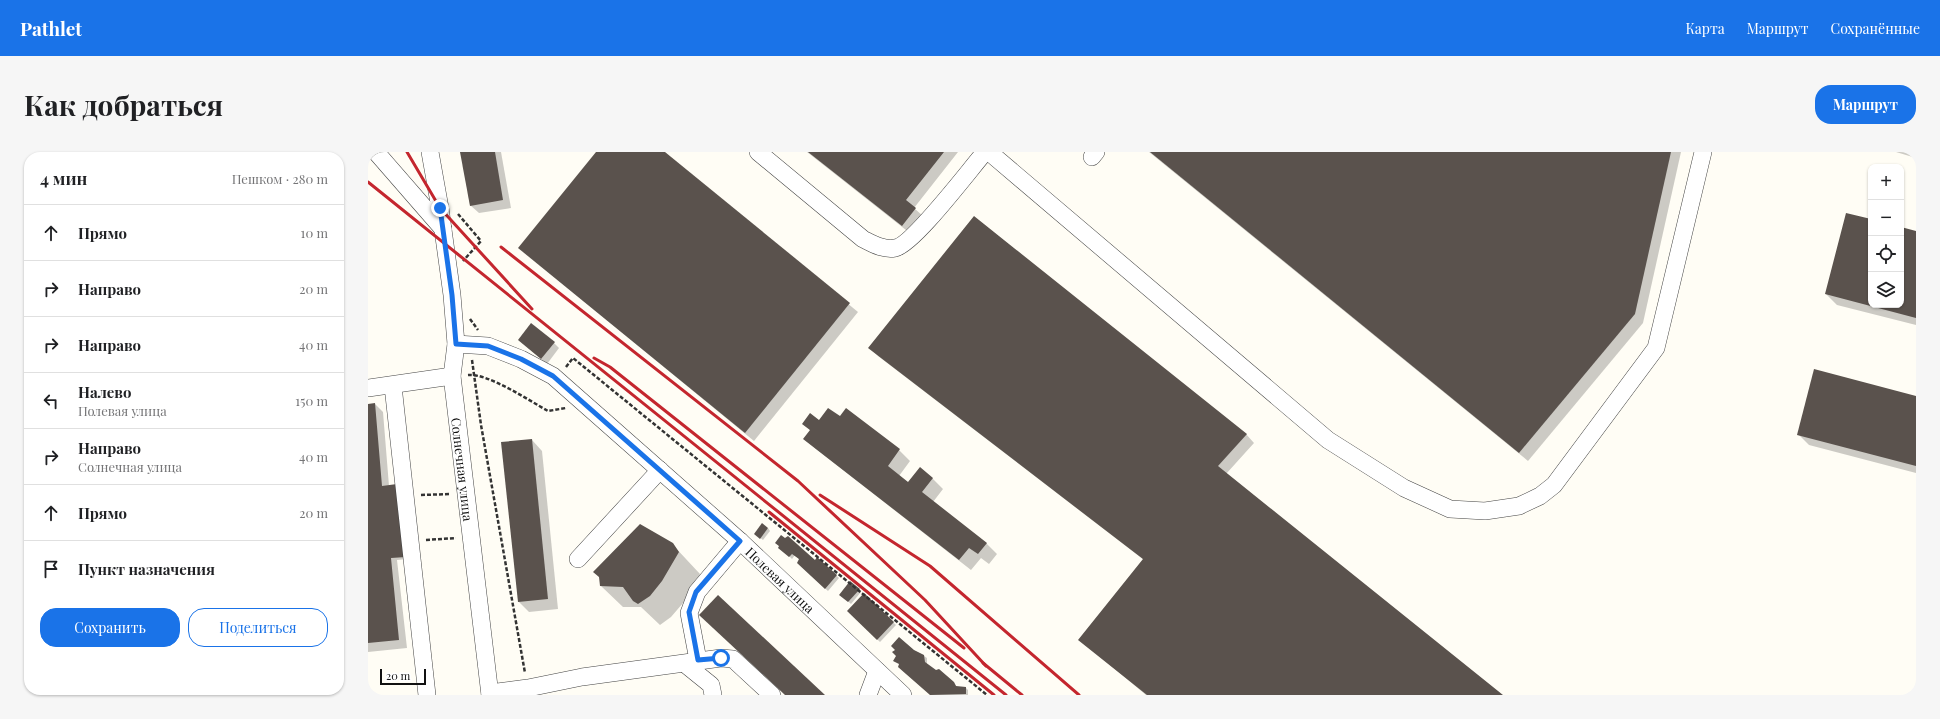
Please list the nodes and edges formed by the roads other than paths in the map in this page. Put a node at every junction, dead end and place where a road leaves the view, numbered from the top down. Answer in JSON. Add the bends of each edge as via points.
{"nodes":[{"id":1,"x":376,"y":152,"type":"edge"},
{"id":2,"x":430,"y":152,"type":"edge"},
{"id":3,"x":758,"y":152,"type":"edge"},
{"id":4,"x":985,"y":152,"type":"edge"},
{"id":5,"x":989,"y":152,"type":"edge"},
{"id":6,"x":1703,"y":152,"type":"edge"},
{"id":7,"x":443,"y":236,"type":"junction"},
{"id":8,"x":463,"y":344,"type":"junction"},
{"id":9,"x":452,"y":376,"type":"junction"},
{"id":10,"x":393,"y":386,"type":"junction"},
{"id":11,"x":368,"y":388,"type":"edge"},
{"id":12,"x":660,"y":470,"type":"junction"},
{"id":13,"x":740,"y":541,"type":"junction"},
{"id":14,"x":578,"y":559,"type":"dead end"},
{"id":15,"x":692,"y":662,"type":"junction"},
{"id":16,"x":877,"y":671,"type":"junction"},
{"id":17,"x":490,"y":694,"type":"edge"},
{"id":18,"x":427,"y":695,"type":"edge"},
{"id":19,"x":713,"y":695,"type":"edge"},
{"id":20,"x":772,"y":695,"type":"edge"},
{"id":21,"x":868,"y":695,"type":"edge"},
{"id":22,"x":903,"y":695,"type":"edge"}],
"edges":[{"from":1,"to":7,"type":"street"},
{"from":2,"to":7,"type":"street","name":"Солнечная улица"},
{"from":3,"to":4,"type":"street","via":[[863,239],[880,247],[896,248],[913,236]]},
{"from":5,"to":6,"type":"street","via":[[1328,440],[1404,488],[1450,508],[1485,511],[1519,506],[1540,496],[1554,485],[1656,348]]},
{"from":7,"to":8,"type":"street","name":"Солнечная улица"},
{"from":8,"to":9,"type":"street","name":"Солнечная улица"},
{"from":8,"to":12,"type":"street","name":"Полевая улица","via":[[488,346],[521,359],[553,376]]},
{"from":9,"to":10,"type":"street"},
{"from":9,"to":17,"type":"street","name":"Солнечная улица"},
{"from":10,"to":11,"type":"street"},
{"from":10,"to":18,"type":"street"},
{"from":12,"to":13,"type":"street","name":"Полевая улица"},
{"from":12,"to":14,"type":"street"},
{"from":13,"to":15,"type":"street","via":[[696,592],[689,612]]},
{"from":13,"to":16,"type":"street","name":"Полевая улица"},
{"from":15,"to":17,"type":"street","via":[[582,677]]},
{"from":15,"to":19,"type":"street","via":[[711,685]]},
{"from":15,"to":20,"type":"street","via":[[733,659]]},
{"from":16,"to":21,"type":"street"},
{"from":16,"to":22,"type":"street","name":"Полевая улица"}]}
